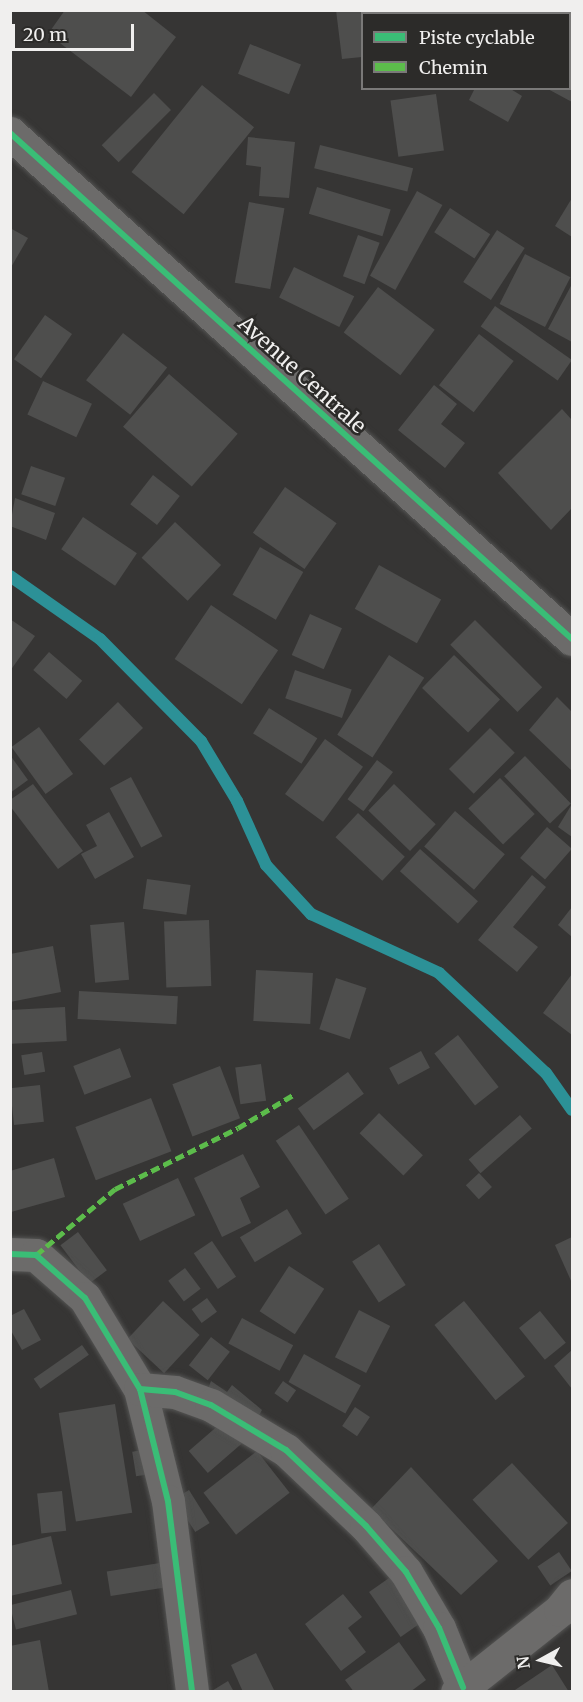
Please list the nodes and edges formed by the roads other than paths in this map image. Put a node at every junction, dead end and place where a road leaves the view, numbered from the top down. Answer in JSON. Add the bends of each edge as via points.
{"nodes":[{"id":1,"x":10,"y":133,"type":"edge"},
{"id":2,"x":573,"y":639,"type":"edge"},
{"id":3,"x":10,"y":1254,"type":"edge"},
{"id":4,"x":140,"y":1389,"type":"junction"},
{"id":5,"x":573,"y":1595,"type":"edge"},
{"id":6,"x":460,"y":1689,"type":"edge"},
{"id":7,"x":192,"y":1692,"type":"edge"}],
"edges":[{"from":1,"to":2,"type":"street","name":"Avenue Centrale"},
{"from":3,"to":4,"type":"street","via":[[36,1255],[85,1298]]},
{"from":4,"to":6,"type":"street","via":[[175,1392],[212,1406],[286,1450],[366,1526],[406,1572],[439,1628]]},
{"from":4,"to":7,"type":"street","via":[[168,1501]]},
{"from":5,"to":6,"type":"street","via":[[560,1610]]}]}
